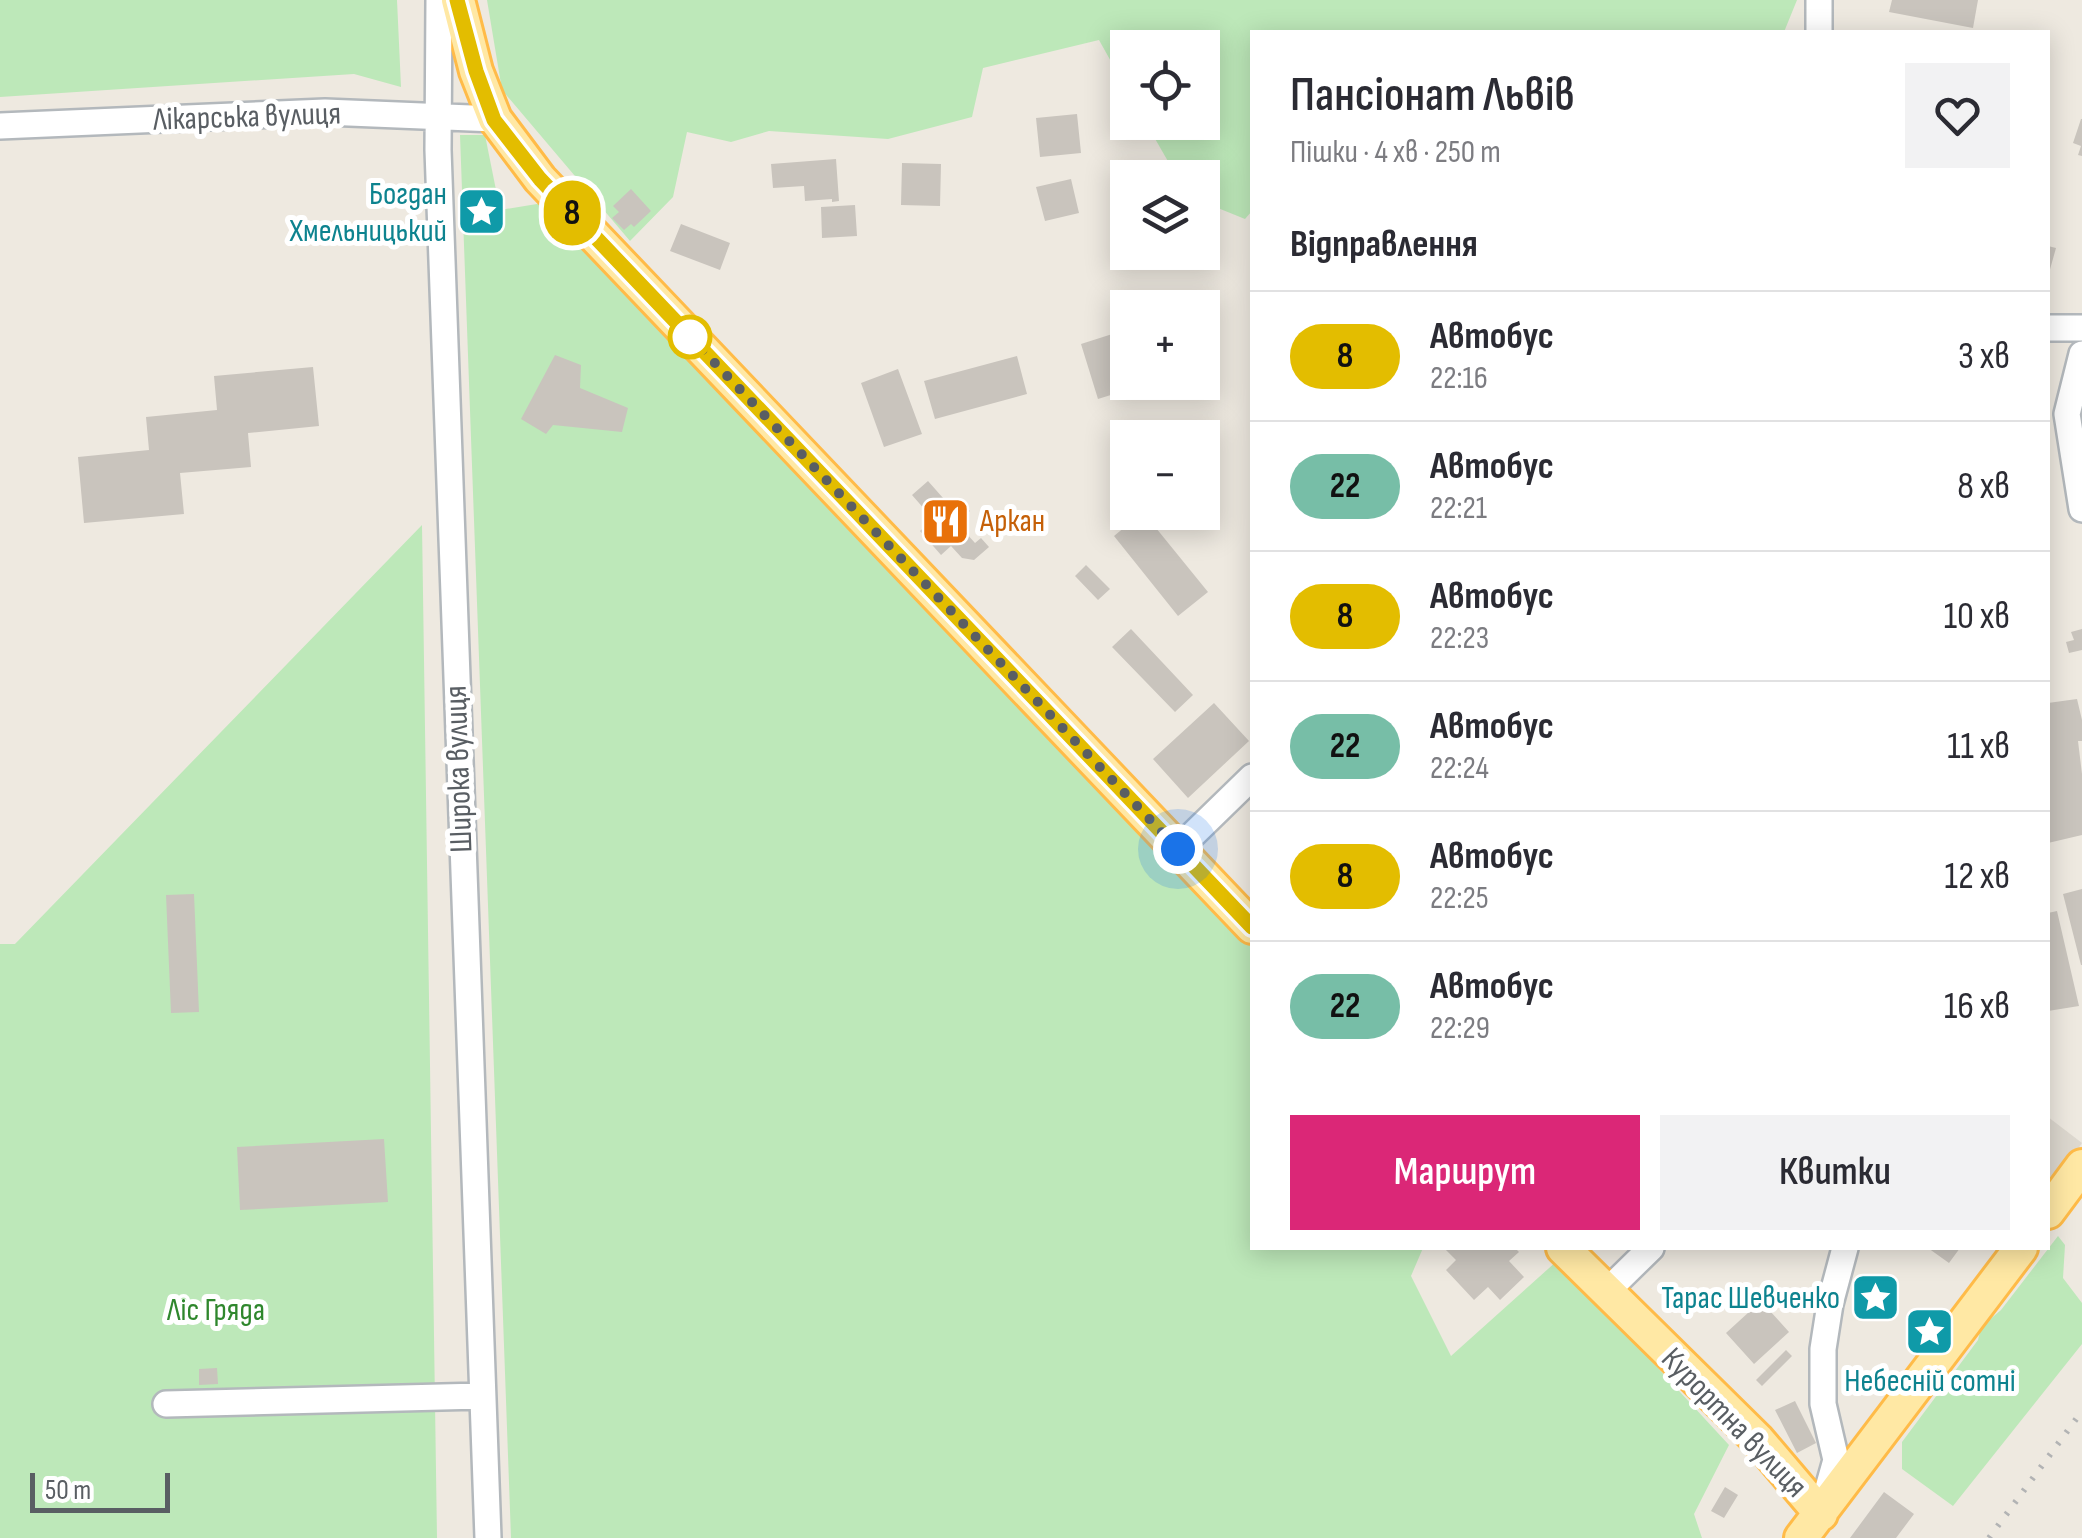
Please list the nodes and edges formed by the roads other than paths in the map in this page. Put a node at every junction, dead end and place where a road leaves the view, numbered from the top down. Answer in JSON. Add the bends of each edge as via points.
{"nodes":[{"id":1,"x":439,"y":0,"type":"edge"},
{"id":2,"x":458,"y":0,"type":"edge"},
{"id":3,"x":1818,"y":0,"type":"edge"},
{"id":4,"x":1819,"y":30,"type":"edge"},
{"id":5,"x":437,"y":115,"type":"junction"},
{"id":6,"x":494,"y":120,"type":"junction"},
{"id":7,"x":0,"y":126,"type":"edge"},
{"id":8,"x":2050,"y":328,"type":"edge"},
{"id":9,"x":2082,"y":328,"type":"edge"},
{"id":10,"x":2082,"y":354,"type":"edge"},
{"id":11,"x":2082,"y":509,"type":"edge"},
{"id":12,"x":1250,"y":779,"type":"edge"},
{"id":13,"x":1178,"y":849,"type":"junction"},
{"id":14,"x":1250,"y":925,"type":"edge"},
{"id":15,"x":2082,"y":1166,"type":"edge"},
{"id":16,"x":2050,"y":1209,"type":"edge"},
{"id":17,"x":1565,"y":1250,"type":"edge"},
{"id":18,"x":1649,"y":1250,"type":"edge"},
{"id":19,"x":1844,"y":1250,"type":"edge"},
{"id":20,"x":2020,"y":1250,"type":"edge"},
{"id":21,"x":1606,"y":1292,"type":"junction"},
{"id":22,"x":481,"y":1396,"type":"junction"},
{"id":23,"x":166,"y":1404,"type":"dead end"},
{"id":24,"x":1811,"y":1526,"type":"edge"},
{"id":25,"x":488,"y":1538,"type":"edge"}],
"edges":[{"from":1,"to":5,"type":"street","name":"Широка вулиця"},
{"from":2,"to":6,"type":"main road"},
{"from":3,"to":4,"type":"street"},
{"from":5,"to":6,"type":"street","name":"Лікарська вулиця"},
{"from":5,"to":7,"type":"street","name":"Лікарська вулиця","via":[[325,112]]},
{"from":5,"to":22,"type":"street","name":"Широка вулиця"},
{"from":6,"to":13,"type":"main road","via":[[540,179]]},
{"from":8,"to":9,"type":"street"},
{"from":10,"to":11,"type":"street","via":[[2067,414]]},
{"from":12,"to":13,"type":"street"},
{"from":13,"to":14,"type":"main road"},
{"from":15,"to":16,"type":"main road"},
{"from":17,"to":21,"type":"main road","name":"Курортна вулиця"},
{"from":18,"to":21,"type":"street"},
{"from":19,"to":24,"type":"street","via":[[1823,1349],[1824,1404],[1836,1460]]},
{"from":20,"to":24,"type":"main road"},
{"from":21,"to":24,"type":"main road","name":"Курортна вулиця","via":[[1758,1440]]},
{"from":22,"to":23,"type":"street"},
{"from":22,"to":25,"type":"street","name":"Широка вулиця"}]}
